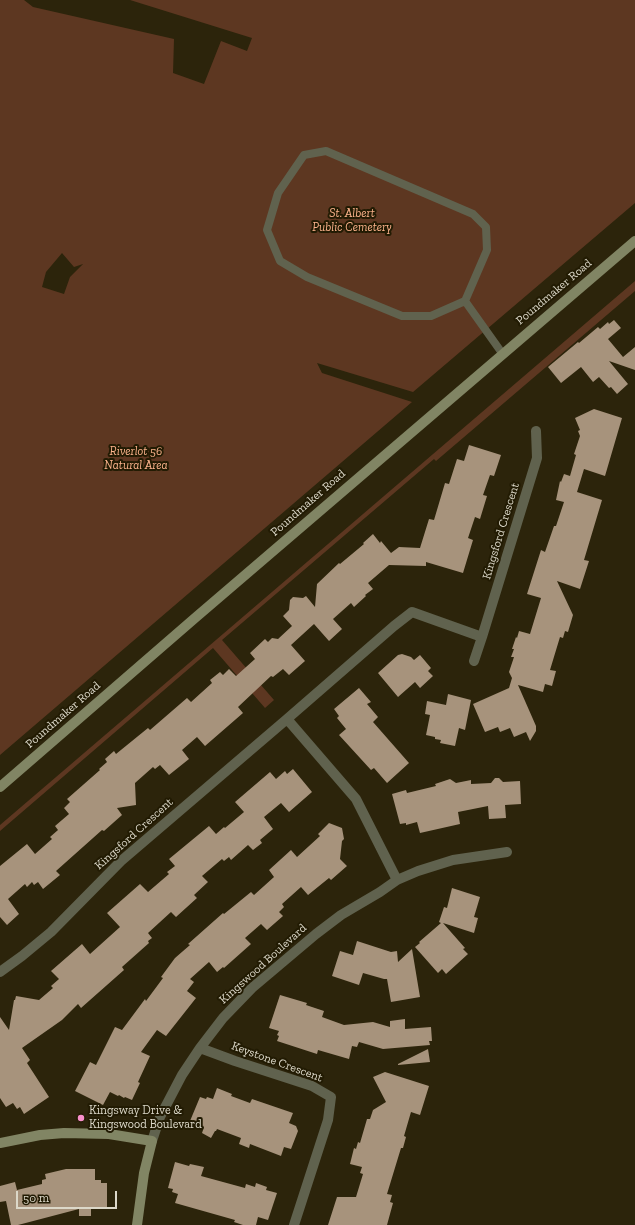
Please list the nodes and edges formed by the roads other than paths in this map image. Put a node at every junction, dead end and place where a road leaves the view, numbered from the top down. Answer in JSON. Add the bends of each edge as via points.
{"nodes":[{"id":1,"x":635,"y":240,"type":"edge"},
{"id":2,"x":465,"y":301,"type":"junction"},
{"id":3,"x":502,"y":353,"type":"junction"},
{"id":4,"x":536,"y":431,"type":"dead end"},
{"id":5,"x":482,"y":637,"type":"junction"},
{"id":6,"x":474,"y":661,"type":"dead end"},
{"id":7,"x":287,"y":720,"type":"junction"},
{"id":8,"x":0,"y":787,"type":"edge"},
{"id":9,"x":507,"y":852,"type":"dead end"},
{"id":10,"x":398,"y":880,"type":"junction"},
{"id":11,"x":0,"y":972,"type":"edge"},
{"id":12,"x":200,"y":1048,"type":"junction"},
{"id":13,"x":152,"y":1141,"type":"junction"},
{"id":14,"x":0,"y":1143,"type":"edge"},
{"id":15,"x":139,"y":1224,"type":"edge"},
{"id":16,"x":294,"y":1225,"type":"edge"}],
"edges":[{"from":1,"to":3,"type":"street","name":"Poundmaker Road"},
{"from":2,"to":2,"type":"lane","via":[[487,250],[486,227],[473,214],[326,151],[304,155],[278,193],[267,230],[280,261],[307,277],[402,316],[431,316]]},
{"from":2,"to":3,"type":"lane"},
{"from":3,"to":8,"type":"street","name":"Poundmaker Road"},
{"from":4,"to":5,"type":"street","name":"Kingsford Crescent","via":[[537,458]]},
{"from":5,"to":6,"type":"street","name":"Kingsford Crescent"},
{"from":5,"to":7,"type":"street","name":"Kingsford Crescent","via":[[412,612]]},
{"from":7,"to":10,"type":"street","via":[[356,799]]},
{"from":7,"to":11,"type":"street","name":"Kingsford Crescent","via":[[121,860],[50,932]]},
{"from":9,"to":10,"type":"street","name":"Kingswood Boulevard","via":[[453,860]]},
{"from":10,"to":12,"type":"street","name":"Kingswood Boulevard","via":[[341,915],[252,988],[223,1018]]},
{"from":12,"to":13,"type":"street","name":"Kingswood Boulevard","via":[[182,1075],[160,1117]]},
{"from":12,"to":16,"type":"street","name":"Keystone Crescent","via":[[312,1086],[331,1097],[328,1120]]},
{"from":13,"to":14,"type":"street","via":[[88,1133],[40,1135]]},
{"from":13,"to":15,"type":"street","name":"Kingswood Boulevard","via":[[144,1173]]}]}
